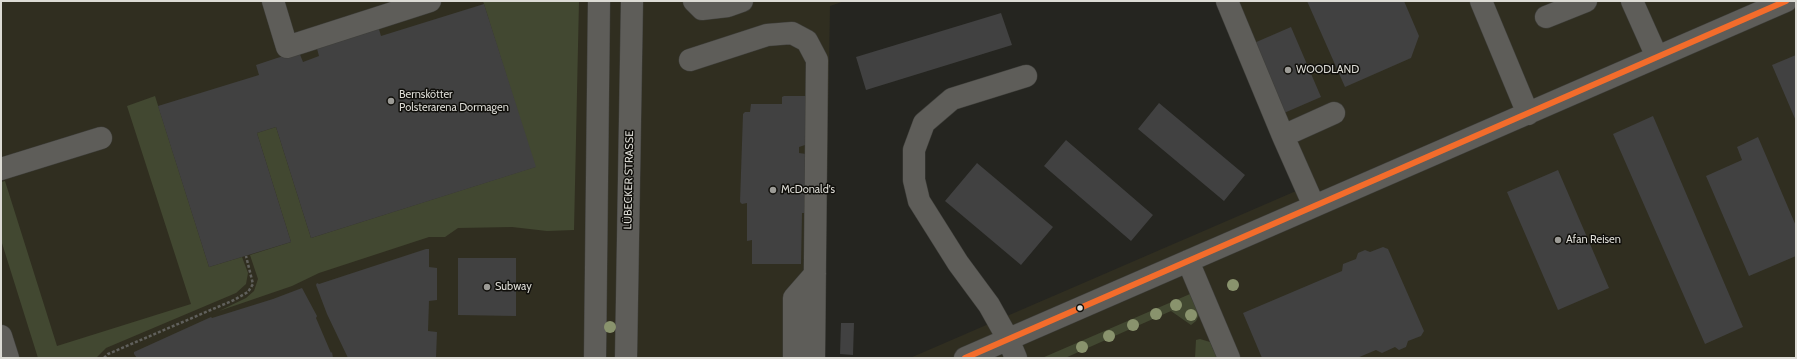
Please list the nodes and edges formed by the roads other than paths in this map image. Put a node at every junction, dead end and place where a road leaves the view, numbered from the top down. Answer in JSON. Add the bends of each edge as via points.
{"nodes":[{"id":1,"x":273,"y":1,"type":"edge"},
{"id":2,"x":430,"y":1,"type":"edge"},
{"id":3,"x":599,"y":1,"type":"edge"},
{"id":4,"x":632,"y":1,"type":"edge"},
{"id":5,"x":694,"y":1,"type":"edge"},
{"id":6,"x":742,"y":1,"type":"edge"},
{"id":7,"x":1227,"y":1,"type":"edge"},
{"id":8,"x":1481,"y":1,"type":"edge"},
{"id":9,"x":1586,"y":1,"type":"edge"},
{"id":10,"x":1632,"y":1,"type":"edge"},
{"id":11,"x":1786,"y":1,"type":"edge"},
{"id":12,"x":1546,"y":17,"type":"dead end"},
{"id":13,"x":1657,"y":57,"type":"junction"},
{"id":14,"x":690,"y":60,"type":"dead end"},
{"id":15,"x":1026,"y":76,"type":"dead end"},
{"id":16,"x":1334,"y":113,"type":"dead end"},
{"id":17,"x":1528,"y":114,"type":"junction"},
{"id":18,"x":1283,"y":136,"type":"junction"},
{"id":19,"x":101,"y":138,"type":"dead end"},
{"id":20,"x":1,"y":169,"type":"edge"},
{"id":21,"x":1314,"y":206,"type":"junction"},
{"id":22,"x":1188,"y":261,"type":"junction"},
{"id":23,"x":815,"y":274,"type":"junction"},
{"id":24,"x":1,"y":336,"type":"edge"},
{"id":25,"x":1012,"y":349,"type":"edge"},
{"id":26,"x":8,"y":358,"type":"edge"},
{"id":27,"x":595,"y":358,"type":"edge"},
{"id":28,"x":626,"y":358,"type":"edge"},
{"id":29,"x":794,"y":358,"type":"edge"},
{"id":30,"x":814,"y":358,"type":"edge"},
{"id":31,"x":965,"y":358,"type":"edge"},
{"id":32,"x":1229,"y":358,"type":"edge"}],
"edges":[{"from":1,"to":2,"type":"street","via":[[287,47]]},
{"from":3,"to":27,"type":"street"},
{"from":4,"to":28,"type":"street","name":"LÜBECKER STRASSE"},
{"from":5,"to":6,"type":"street","via":[[702,9],[728,6]]},
{"from":7,"to":18,"type":"street"},
{"from":8,"to":17,"type":"street"},
{"from":9,"to":12,"type":"street"},
{"from":10,"to":13,"type":"street"},
{"from":11,"to":13,"type":"street"},
{"from":13,"to":17,"type":"street"},
{"from":14,"to":23,"type":"street","via":[[767,35],[792,33],[806,41],[817,60]]},
{"from":15,"to":25,"type":"street","via":[[952,99],[924,123],[914,150],[914,180],[919,201],[958,263],[989,305]]},
{"from":16,"to":18,"type":"street"},
{"from":17,"to":21,"type":"street"},
{"from":18,"to":21,"type":"street"},
{"from":19,"to":20,"type":"street"},
{"from":21,"to":22,"type":"street"},
{"from":22,"to":25,"type":"street"},
{"from":22,"to":32,"type":"street"},
{"from":23,"to":29,"type":"street","via":[[794,298]]},
{"from":23,"to":30,"type":"street"},
{"from":24,"to":26,"type":"street"},
{"from":25,"to":31,"type":"street"}]}
